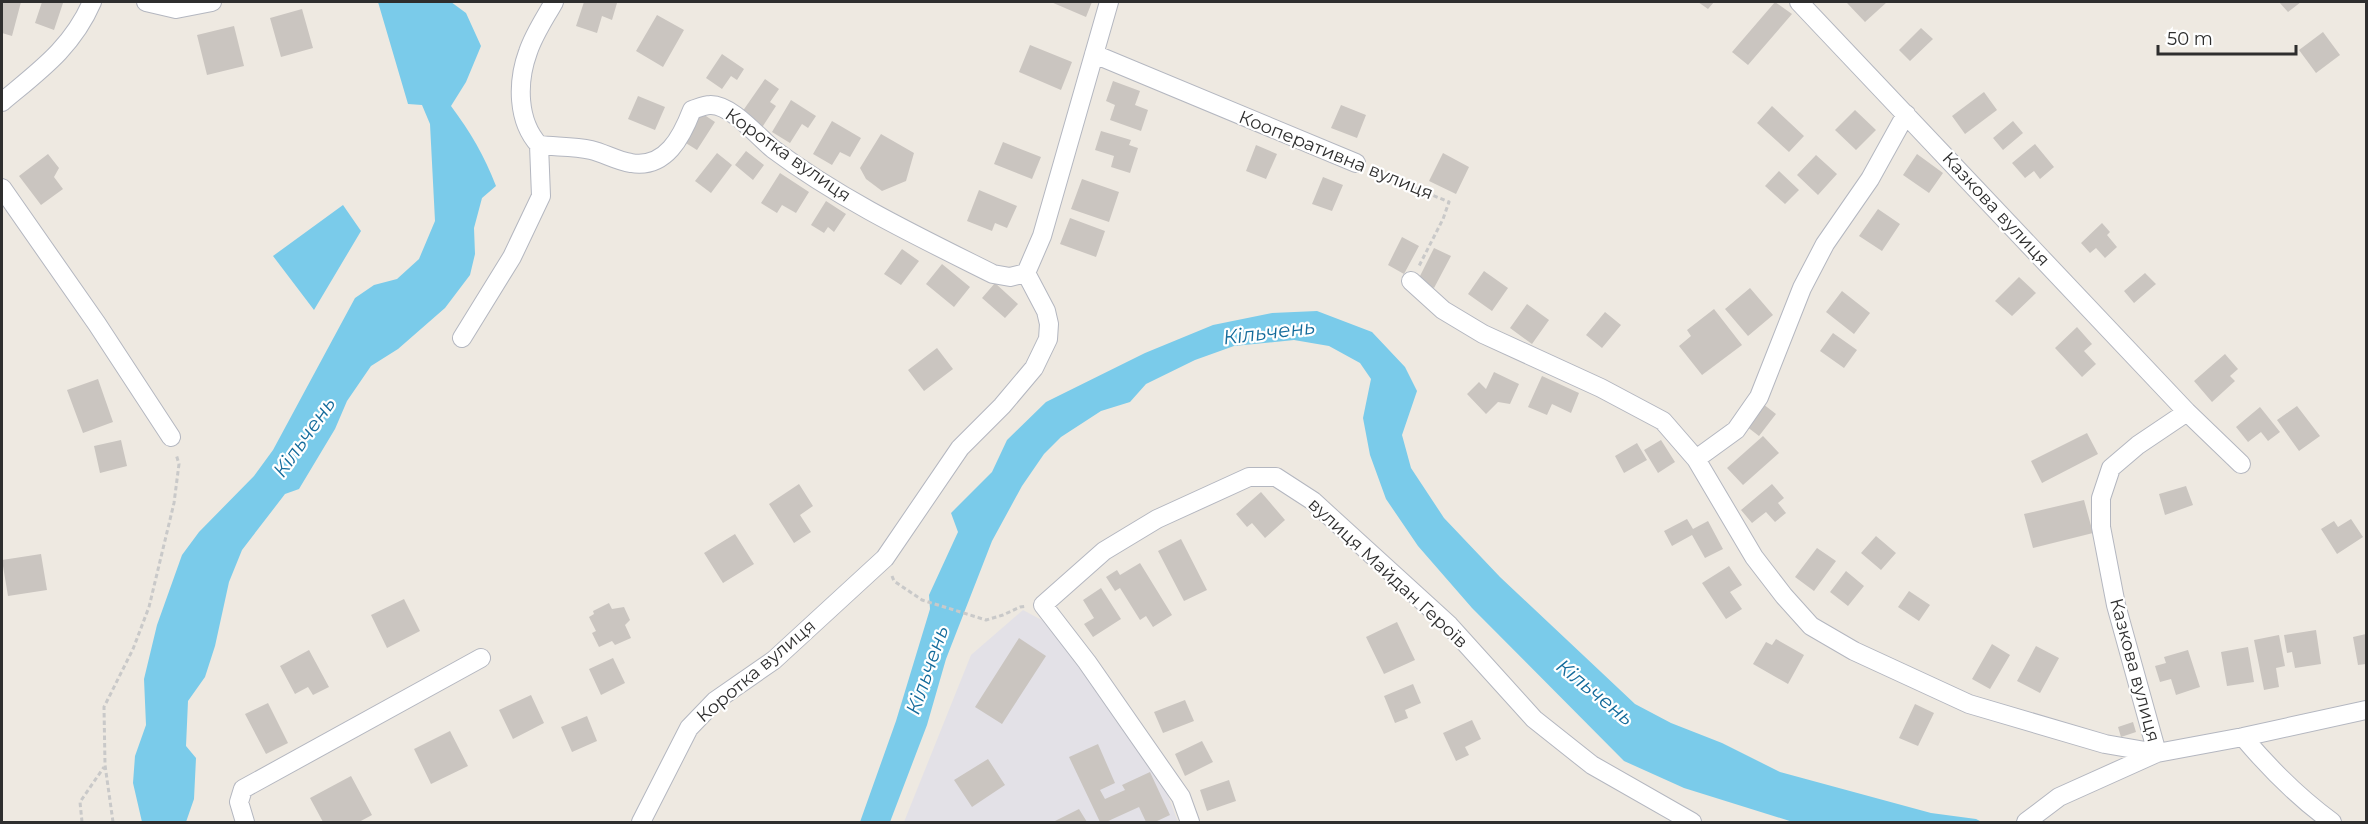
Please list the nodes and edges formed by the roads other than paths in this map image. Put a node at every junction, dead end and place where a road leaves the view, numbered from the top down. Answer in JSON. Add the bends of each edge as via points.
{"nodes":[{"id":1,"x":92,"y":2,"type":"edge"},
{"id":2,"x":146,"y":2,"type":"edge"},
{"id":3,"x":212,"y":2,"type":"edge"},
{"id":4,"x":554,"y":2,"type":"edge"},
{"id":5,"x":1109,"y":2,"type":"edge"},
{"id":6,"x":1805,"y":3,"type":"edge"},
{"id":7,"x":1094,"y":54,"type":"junction"},
{"id":8,"x":2,"y":102,"type":"edge"},
{"id":9,"x":1906,"y":114,"type":"junction"},
{"id":10,"x":539,"y":145,"type":"junction"},
{"id":11,"x":1356,"y":163,"type":"road end"},
{"id":12,"x":2,"y":188,"type":"edge"},
{"id":13,"x":1026,"y":273,"type":"junction"},
{"id":14,"x":1411,"y":281,"type":"road end"},
{"id":15,"x":462,"y":338,"type":"dead end"},
{"id":16,"x":2187,"y":412,"type":"junction"},
{"id":17,"x":171,"y":436,"type":"road end"},
{"id":18,"x":1696,"y":459,"type":"junction"},
{"id":19,"x":2241,"y":464,"type":"dead end"},
{"id":20,"x":481,"y":658,"type":"dead end"},
{"id":21,"x":2367,"y":710,"type":"edge"},
{"id":22,"x":2243,"y":737,"type":"junction"},
{"id":23,"x":2157,"y":753,"type":"junction"},
{"id":24,"x":245,"y":822,"type":"edge"},
{"id":25,"x":641,"y":822,"type":"edge"},
{"id":26,"x":1190,"y":822,"type":"edge"},
{"id":27,"x":1692,"y":822,"type":"edge"},
{"id":28,"x":2026,"y":822,"type":"edge"},
{"id":29,"x":2332,"y":822,"type":"edge"}],
"edges":[{"from":1,"to":8,"type":"street","via":[[85,19],[61,52]]},
{"from":2,"to":3,"type":"street","via":[[176,9]]},
{"from":4,"to":10,"type":"street","via":[[528,52],[521,81],[522,114],[530,135]]},
{"from":5,"to":7,"type":"street"},
{"from":6,"to":9,"type":"street","name":"Казкова вулиця"},
{"from":7,"to":11,"type":"street","name":"Кооперативна вулиця"},
{"from":7,"to":13,"type":"street","via":[[1042,236]]},
{"from":9,"to":16,"type":"street","name":"Казкова вулиця"},
{"from":9,"to":18,"type":"street","via":[[1802,288],[1760,397],[1736,430]]},
{"from":10,"to":13,"type":"street","name":"Коротка вулиця","via":[[590,150],[632,164],[649,162],[676,145],[692,110],[711,104],[730,111],[773,148],[834,190],[897,226],[993,274],[1010,277]]},
{"from":10,"to":15,"type":"street","via":[[541,196],[512,257]]},
{"from":12,"to":17,"type":"street"},
{"from":13,"to":25,"type":"street","name":"Коротка вулиця","via":[[1049,324],[1048,339],[1034,368],[960,448],[885,558],[774,660],[715,701],[689,728]]},
{"from":14,"to":18,"type":"street","via":[[1443,310],[1483,334],[1601,388],[1663,422]]},
{"from":16,"to":19,"type":"street","name":"Казкова вулиця"},
{"from":16,"to":23,"type":"street","name":"Казкова вулиця","via":[[2111,468],[2101,498],[2101,527],[2116,605]]},
{"from":18,"to":23,"type":"street","via":[[1754,557],[1811,626],[1854,651],[1969,704],[2105,744]]},
{"from":20,"to":24,"type":"street","via":[[243,789],[239,801]]},
{"from":21,"to":22,"type":"street"},
{"from":22,"to":23,"type":"street"},
{"from":22,"to":29,"type":"street","via":[[2264,762]]},
{"from":23,"to":28,"type":"street","via":[[2059,797]]},
{"from":26,"to":27,"type":"street","name":"вулиця Майдан Героїв","via":[[1181,796],[1043,606],[1104,550],[1157,519],[1249,477],[1276,477],[1313,501],[1449,625],[1534,719],[1592,765]]}]}
